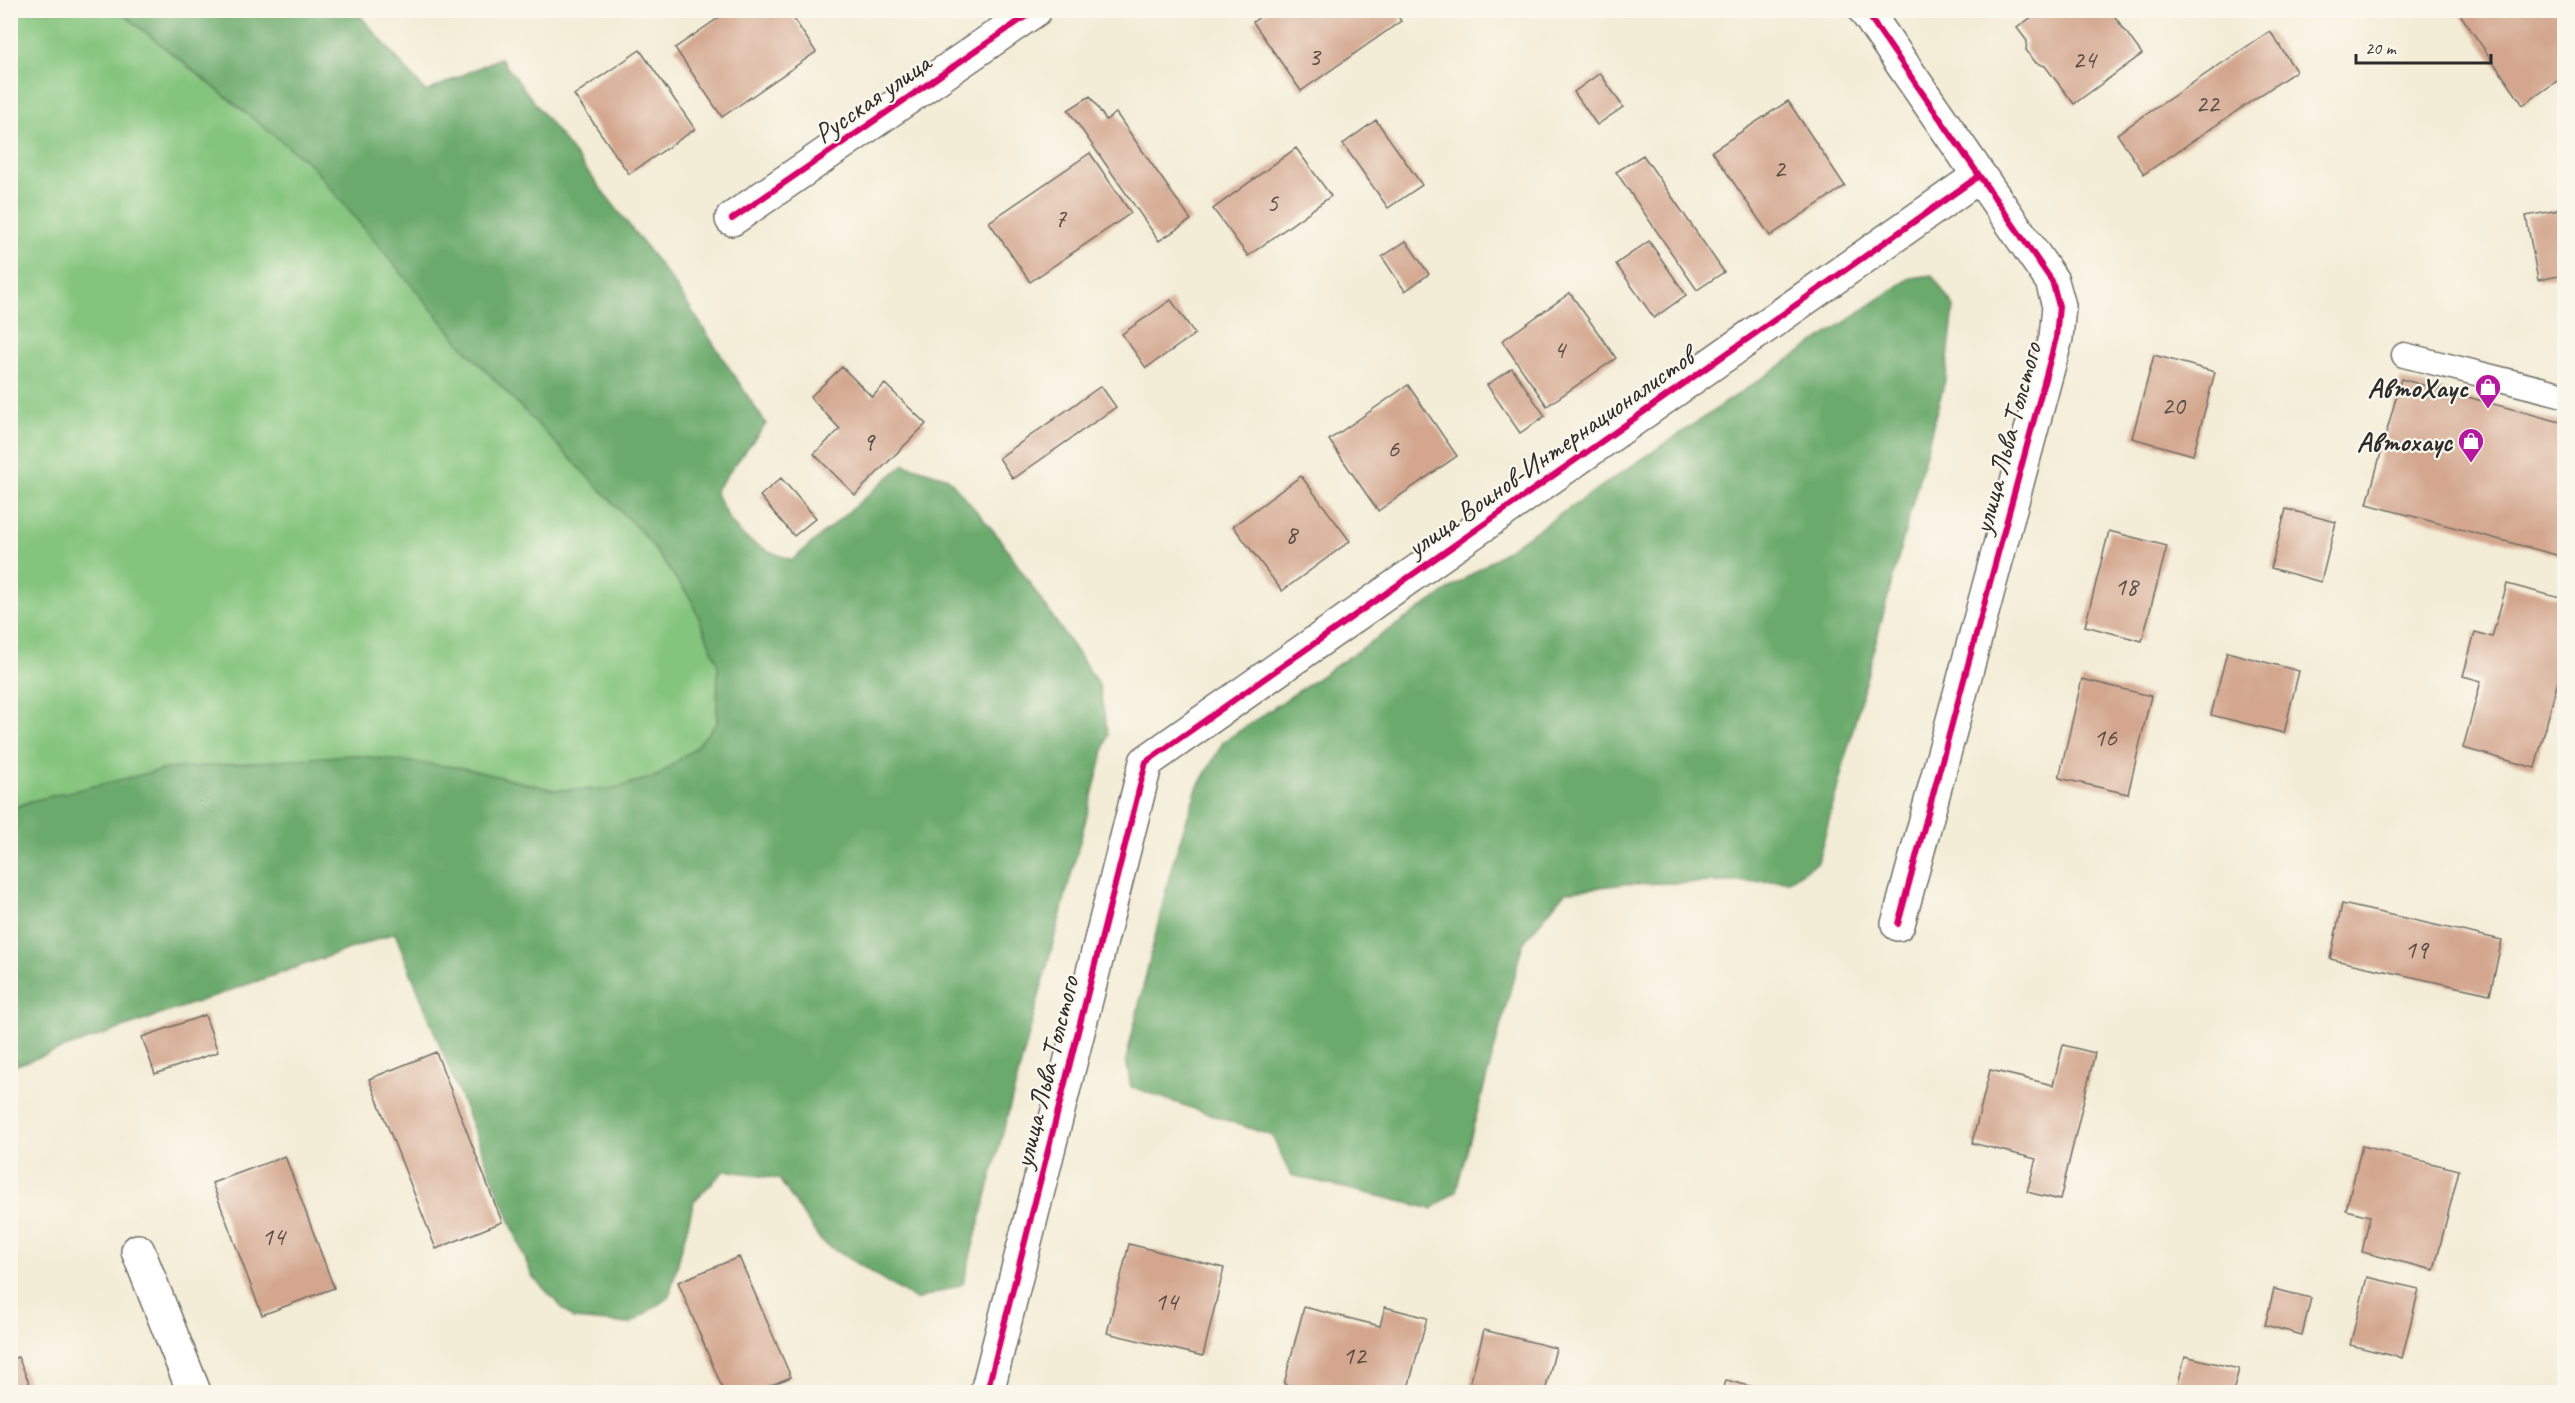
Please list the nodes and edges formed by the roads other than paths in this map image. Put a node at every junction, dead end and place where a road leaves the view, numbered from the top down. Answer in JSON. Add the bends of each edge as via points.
{"nodes":[{"id":1,"x":1035,"y":10,"type":"edge"},
{"id":2,"x":1865,"y":10,"type":"edge"},
{"id":3,"x":1979,"y":176,"type":"junction"},
{"id":4,"x":732,"y":219,"type":"dead end"},
{"id":5,"x":2404,"y":355,"type":"dead end"},
{"id":6,"x":2565,"y":395,"type":"edge"},
{"id":7,"x":1146,"y":762,"type":"joint"},
{"id":8,"x":1898,"y":924,"type":"dead end"},
{"id":9,"x":138,"y":1251,"type":"dead end"},
{"id":10,"x":194,"y":1392,"type":"edge"},
{"id":11,"x":987,"y":1392,"type":"edge"}],
"edges":[{"from":1,"to":4,"type":"street","name":"Русская улица"},
{"from":2,"to":3,"type":"street","name":"улица Льва Толстого"},
{"from":3,"to":7,"type":"street","name":"улица Воинов-Интернационалистов"},
{"from":3,"to":8,"type":"street","name":"улица Льва Толстого","via":[[2052,281],[2058,316],[2053,350]]},
{"from":5,"to":6,"type":"lane"},
{"from":7,"to":11,"type":"street","name":"улица Льва Толстого"},
{"from":9,"to":10,"type":"street"}]}
